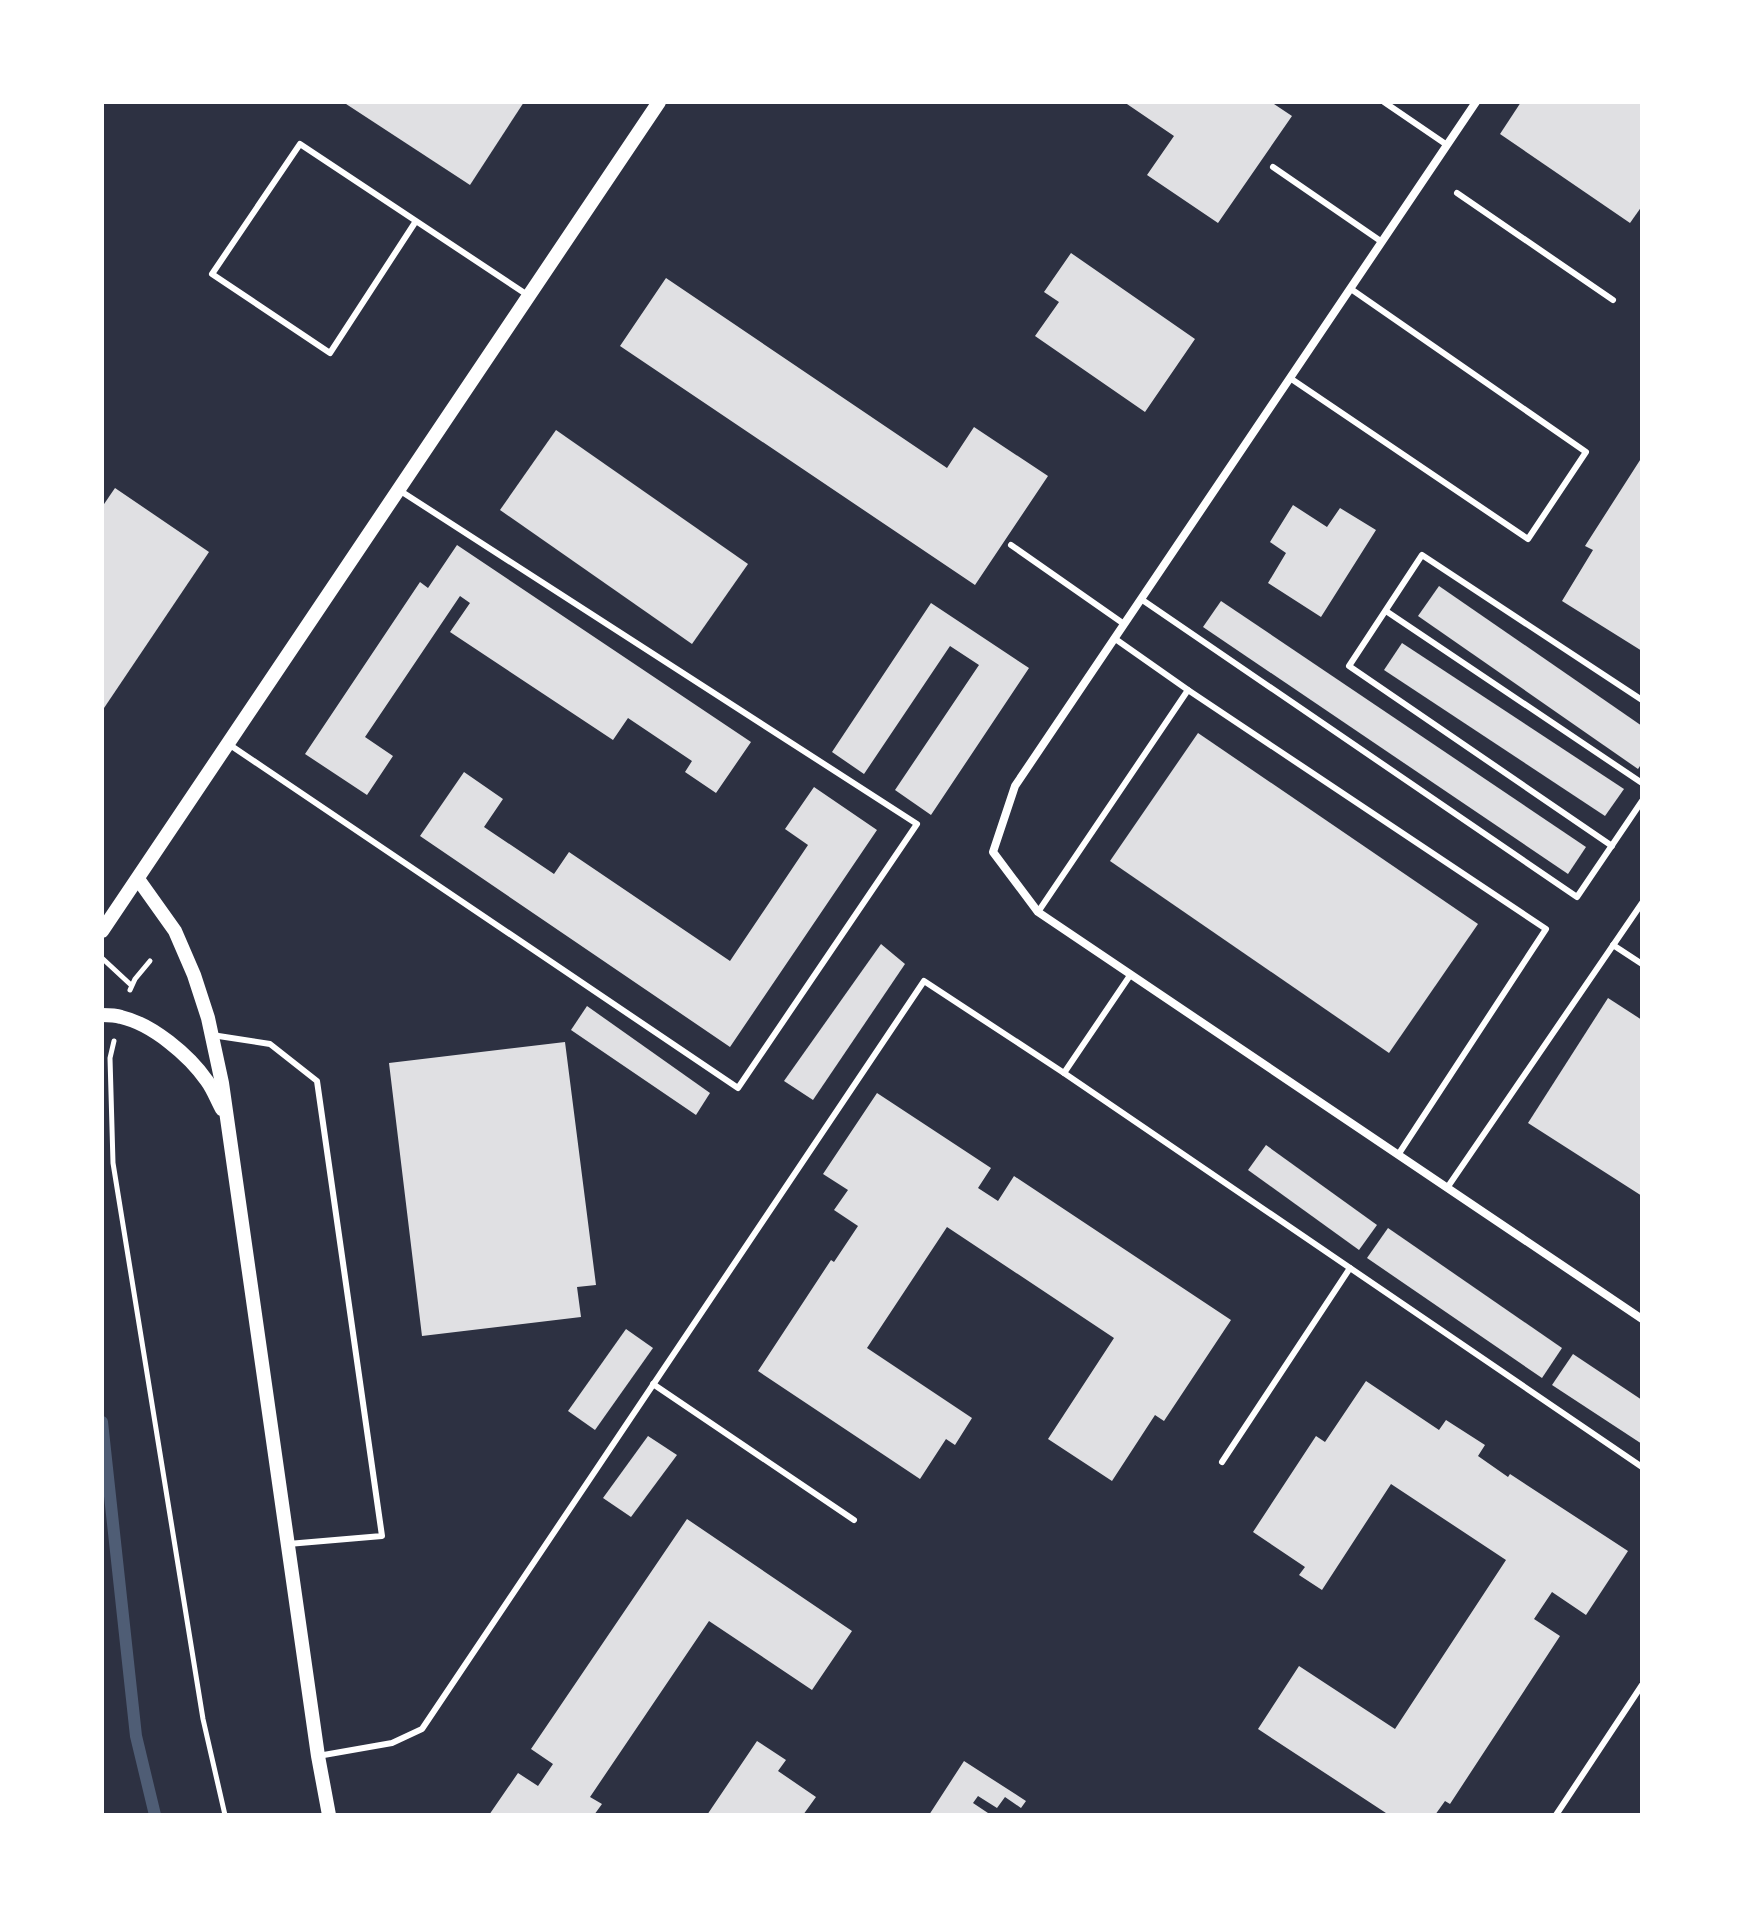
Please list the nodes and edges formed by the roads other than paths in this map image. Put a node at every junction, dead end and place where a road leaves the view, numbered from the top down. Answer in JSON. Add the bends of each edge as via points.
{"nodes":[{"id":1,"x":659,"y":102,"type":"edge"},
{"id":2,"x":1384,"y":102,"type":"edge"},
{"id":3,"x":1476,"y":102,"type":"edge"},
{"id":4,"x":1447,"y":145,"type":"junction"},
{"id":5,"x":1273,"y":167,"type":"dead end"},
{"id":6,"x":1457,"y":193,"type":"dead end"},
{"id":7,"x":416,"y":221,"type":"junction"},
{"id":8,"x":1382,"y":242,"type":"junction"},
{"id":9,"x":1351,"y":289,"type":"junction"},
{"id":10,"x":529,"y":296,"type":"junction"},
{"id":11,"x":1613,"y":300,"type":"dead end"},
{"id":12,"x":1290,"y":378,"type":"junction"},
{"id":13,"x":399,"y":490,"type":"junction"},
{"id":14,"x":1011,"y":545,"type":"dead end"},
{"id":15,"x":1141,"y":599,"type":"junction"},
{"id":16,"x":1386,"y":611,"type":"junction"},
{"id":17,"x":1124,"y":624,"type":"junction"},
{"id":18,"x":1114,"y":638,"type":"junction"},
{"id":19,"x":1188,"y":690,"type":"junction"},
{"id":20,"x":1642,"y":700,"type":"edge"},
{"id":21,"x":228,"y":744,"type":"junction"},
{"id":22,"x":1642,"y":783,"type":"edge"},
{"id":23,"x":1642,"y":801,"type":"edge"},
{"id":24,"x":1612,"y":846,"type":"junction"},
{"id":25,"x":138,"y":879,"type":"junction"},
{"id":26,"x":1642,"y":903,"type":"edge"},
{"id":27,"x":1038,"y":912,"type":"junction"},
{"id":28,"x":102,"y":931,"type":"edge"},
{"id":29,"x":1613,"y":945,"type":"junction"},
{"id":30,"x":1642,"y":964,"type":"edge"},
{"id":31,"x":1131,"y":974,"type":"junction"},
{"id":32,"x":102,"y":1015,"type":"edge"},
{"id":33,"x":212,"y":1035,"type":"junction"},
{"id":34,"x":1064,"y":1073,"type":"junction"},
{"id":35,"x":227,"y":1117,"type":"junction"},
{"id":36,"x":1398,"y":1155,"type":"junction"},
{"id":37,"x":1447,"y":1188,"type":"junction"},
{"id":38,"x":1350,"y":1268,"type":"junction"},
{"id":39,"x":1642,"y":1319,"type":"edge"},
{"id":40,"x":653,"y":1384,"type":"junction"},
{"id":41,"x":1222,"y":1462,"type":"dead end"},
{"id":42,"x":1642,"y":1467,"type":"edge"},
{"id":43,"x":854,"y":1520,"type":"dead end"},
{"id":44,"x":288,"y":1544,"type":"junction"},
{"id":45,"x":1642,"y":1685,"type":"edge"},
{"id":46,"x":318,"y":1756,"type":"junction"},
{"id":47,"x":329,"y":1815,"type":"edge"},
{"id":48,"x":1556,"y":1815,"type":"edge"}],
"edges":[{"from":1,"to":10,"type":"street"},
{"from":2,"to":4,"type":"lane"},
{"from":3,"to":4,"type":"street"},
{"from":4,"to":8,"type":"street"},
{"from":5,"to":8,"type":"lane"},
{"from":6,"to":11,"type":"lane"},
{"from":7,"to":7,"type":"lane","via":[[300,144],[212,274],[330,353]]},
{"from":7,"to":10,"type":"lane"},
{"from":8,"to":9,"type":"street"},
{"from":9,"to":12,"type":"street"},
{"from":9,"to":12,"type":"lane","via":[[1586,452],[1528,539]]},
{"from":10,"to":13,"type":"street"},
{"from":12,"to":15,"type":"street"},
{"from":13,"to":21,"type":"street"},
{"from":13,"to":21,"type":"lane","via":[[917,824],[738,1088]]},
{"from":14,"to":17,"type":"lane"},
{"from":15,"to":17,"type":"street"},
{"from":15,"to":24,"type":"lane","via":[[1577,897]]},
{"from":16,"to":20,"type":"lane","via":[[1422,555]]},
{"from":16,"to":22,"type":"lane"},
{"from":16,"to":24,"type":"lane","via":[[1349,666]]},
{"from":17,"to":18,"type":"street"},
{"from":18,"to":19,"type":"lane"},
{"from":18,"to":27,"type":"street","via":[[1015,786],[993,852]]},
{"from":19,"to":27,"type":"lane"},
{"from":19,"to":36,"type":"lane","via":[[1546,929]]},
{"from":21,"to":25,"type":"street"},
{"from":23,"to":24,"type":"lane"},
{"from":25,"to":28,"type":"street"},
{"from":25,"to":33,"type":"street","via":[[175,931]]},
{"from":26,"to":29,"type":"lane"},
{"from":27,"to":31,"type":"street"},
{"from":29,"to":30,"type":"lane"},
{"from":29,"to":37,"type":"lane"},
{"from":31,"to":34,"type":"lane"},
{"from":31,"to":36,"type":"street"},
{"from":32,"to":35,"type":"street","via":[[139,1024],[173,1046],[206,1080]]},
{"from":33,"to":35,"type":"street"},
{"from":33,"to":44,"type":"lane","via":[[270,1044],[317,1081],[382,1536]]},
{"from":34,"to":38,"type":"lane"},
{"from":34,"to":40,"type":"lane","via":[[924,981]]},
{"from":35,"to":44,"type":"street"},
{"from":36,"to":37,"type":"street"},
{"from":37,"to":39,"type":"street"},
{"from":38,"to":41,"type":"lane"},
{"from":38,"to":42,"type":"lane"},
{"from":40,"to":43,"type":"lane"},
{"from":40,"to":46,"type":"lane","via":[[422,1729],[392,1743]]},
{"from":44,"to":46,"type":"street"},
{"from":45,"to":48,"type":"lane"},
{"from":46,"to":47,"type":"street"}]}
